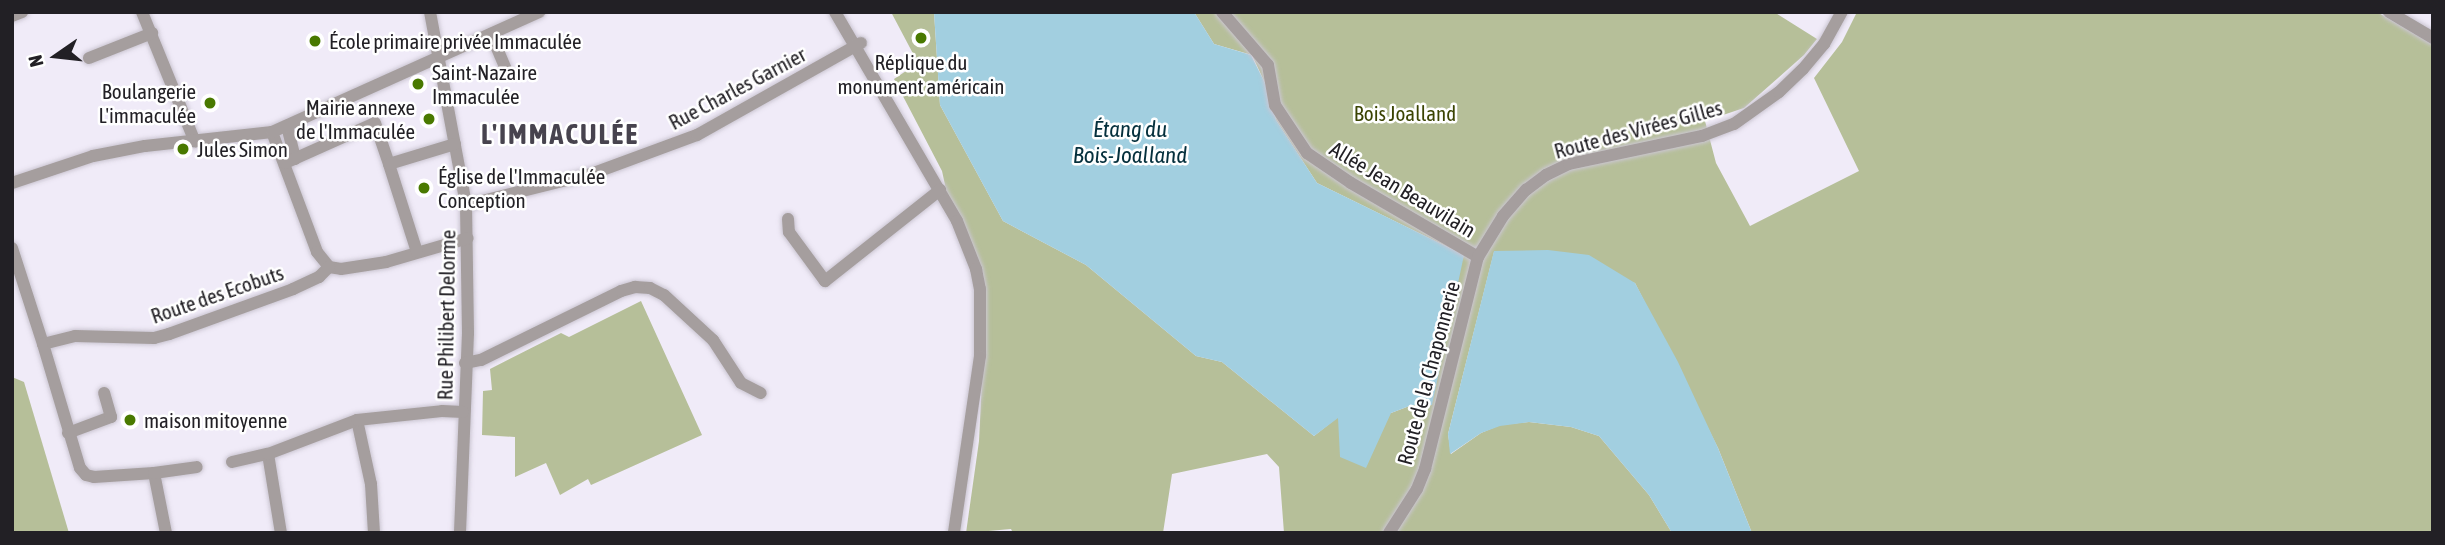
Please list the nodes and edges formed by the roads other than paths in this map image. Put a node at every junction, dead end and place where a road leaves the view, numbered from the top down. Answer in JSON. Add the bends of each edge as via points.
{"nodes":[{"id":1,"x":22,"y":12,"type":"edge"},
{"id":2,"x":142,"y":12,"type":"edge"},
{"id":3,"x":430,"y":12,"type":"edge"},
{"id":4,"x":539,"y":12,"type":"edge"},
{"id":5,"x":835,"y":12,"type":"edge"},
{"id":6,"x":843,"y":12,"type":"edge"},
{"id":7,"x":1842,"y":12,"type":"edge"},
{"id":8,"x":2389,"y":12,"type":"edge"},
{"id":9,"x":1230,"y":14,"type":"edge"},
{"id":10,"x":12,"y":16,"type":"edge"},
{"id":11,"x":152,"y":33,"type":"junction"},
{"id":12,"x":491,"y":34,"type":"junction"},
{"id":13,"x":2433,"y":37,"type":"edge"},
{"id":14,"x":858,"y":45,"type":"junction"},
{"id":15,"x":89,"y":58,"type":"dead end"},
{"id":16,"x":437,"y":58,"type":"junction"},
{"id":17,"x":506,"y":69,"type":"dead end"},
{"id":18,"x":287,"y":126,"type":"junction"},
{"id":19,"x":272,"y":132,"type":"junction"},
{"id":20,"x":195,"y":142,"type":"junction"},
{"id":21,"x":455,"y":144,"type":"junction"},
{"id":22,"x":916,"y":150,"type":"junction"},
{"id":23,"x":290,"y":161,"type":"junction"},
{"id":24,"x":389,"y":164,"type":"junction"},
{"id":25,"x":12,"y":183,"type":"edge"},
{"id":26,"x":940,"y":190,"type":"junction"},
{"id":27,"x":466,"y":205,"type":"junction"},
{"id":28,"x":788,"y":219,"type":"dead end"},
{"id":29,"x":468,"y":237,"type":"junction"},
{"id":30,"x":12,"y":248,"type":"edge"},
{"id":31,"x":418,"y":252,"type":"junction"},
{"id":32,"x":1478,"y":257,"type":"junction"},
{"id":33,"x":329,"y":267,"type":"junction"},
{"id":34,"x":43,"y":344,"type":"junction"},
{"id":35,"x":465,"y":363,"type":"junction"},
{"id":36,"x":104,"y":393,"type":"dead end"},
{"id":37,"x":761,"y":393,"type":"dead end"},
{"id":38,"x":463,"y":412,"type":"junction"},
{"id":39,"x":357,"y":419,"type":"junction"},
{"id":40,"x":68,"y":433,"type":"junction"},
{"id":41,"x":268,"y":454,"type":"junction"},
{"id":42,"x":232,"y":462,"type":"dead end"},
{"id":43,"x":197,"y":467,"type":"dead end"},
{"id":44,"x":154,"y":473,"type":"junction"},
{"id":45,"x":166,"y":533,"type":"edge"},
{"id":46,"x":281,"y":533,"type":"edge"},
{"id":47,"x":374,"y":533,"type":"edge"},
{"id":48,"x":460,"y":533,"type":"edge"},
{"id":49,"x":954,"y":533,"type":"edge"},
{"id":50,"x":1389,"y":533,"type":"edge"}],
"edges":[{"from":1,"to":10,"type":"street"},
{"from":2,"to":11,"type":"street"},
{"from":3,"to":16,"type":"street","name":"Rue Philibert Delorme"},
{"from":4,"to":12,"type":"street"},
{"from":5,"to":14,"type":"street"},
{"from":6,"to":14,"type":"street"},
{"from":7,"to":32,"type":"street","name":"Route des Virées Gilles","via":[[1825,44],[1803,69],[1734,124],[1702,136],[1569,164],[1546,175],[1503,216]]},
{"from":8,"to":13,"type":"street"},
{"from":9,"to":32,"type":"street","name":"Allée Jean Beauvilain","via":[[1268,65],[1275,105],[1307,153]]},
{"from":11,"to":15,"type":"street"},
{"from":11,"to":20,"type":"street"},
{"from":12,"to":16,"type":"street"},
{"from":12,"to":17,"type":"street"},
{"from":14,"to":22,"type":"street"},
{"from":14,"to":22,"type":"street"},
{"from":14,"to":27,"type":"street","name":"Rue Charles Garnier","via":[[697,135],[618,166]]},
{"from":16,"to":18,"type":"street"},
{"from":16,"to":21,"type":"street","name":"Rue Philibert Delorme"},
{"from":18,"to":19,"type":"street"},
{"from":18,"to":23,"type":"street"},
{"from":19,"to":20,"type":"street"},
{"from":19,"to":23,"type":"street"},
{"from":20,"to":25,"type":"street","via":[[93,156]]},
{"from":21,"to":24,"type":"street"},
{"from":21,"to":27,"type":"street","name":"Rue Philibert Delorme"},
{"from":22,"to":26,"type":"street"},
{"from":23,"to":24,"type":"street","via":[[375,122]]},
{"from":23,"to":33,"type":"street","via":[[317,252]]},
{"from":24,"to":31,"type":"street"},
{"from":26,"to":28,"type":"street","via":[[825,281],[789,232]]},
{"from":26,"to":49,"type":"street","via":[[971,252],[980,289],[980,356]]},
{"from":27,"to":29,"type":"street","name":"Rue Philibert Delorme"},
{"from":29,"to":31,"type":"street"},
{"from":29,"to":35,"type":"street","name":"Rue Philibert Delorme"},
{"from":30,"to":34,"type":"street"},
{"from":31,"to":33,"type":"street","via":[[386,262]]},
{"from":32,"to":50,"type":"street","name":"Route de la Chaponnerie","via":[[1428,457],[1417,489]]},
{"from":33,"to":34,"type":"street","name":"Route des Ecobuts","via":[[293,289],[169,334],[154,338],[75,336]]},
{"from":34,"to":40,"type":"street"},
{"from":35,"to":37,"type":"street","via":[[481,360],[621,291],[650,288],[664,295],[713,340],[741,383]]},
{"from":35,"to":38,"type":"street","name":"Rue Philibert Delorme"},
{"from":36,"to":40,"type":"street","via":[[111,418]]},
{"from":38,"to":39,"type":"street"},
{"from":38,"to":48,"type":"street","name":"Rue Philibert Delorme"},
{"from":39,"to":41,"type":"street"},
{"from":39,"to":47,"type":"street","via":[[371,484]]},
{"from":40,"to":44,"type":"street","via":[[79,468],[86,475]]},
{"from":41,"to":42,"type":"street"},
{"from":41,"to":46,"type":"street"},
{"from":43,"to":44,"type":"street"},
{"from":44,"to":45,"type":"street"}]}
